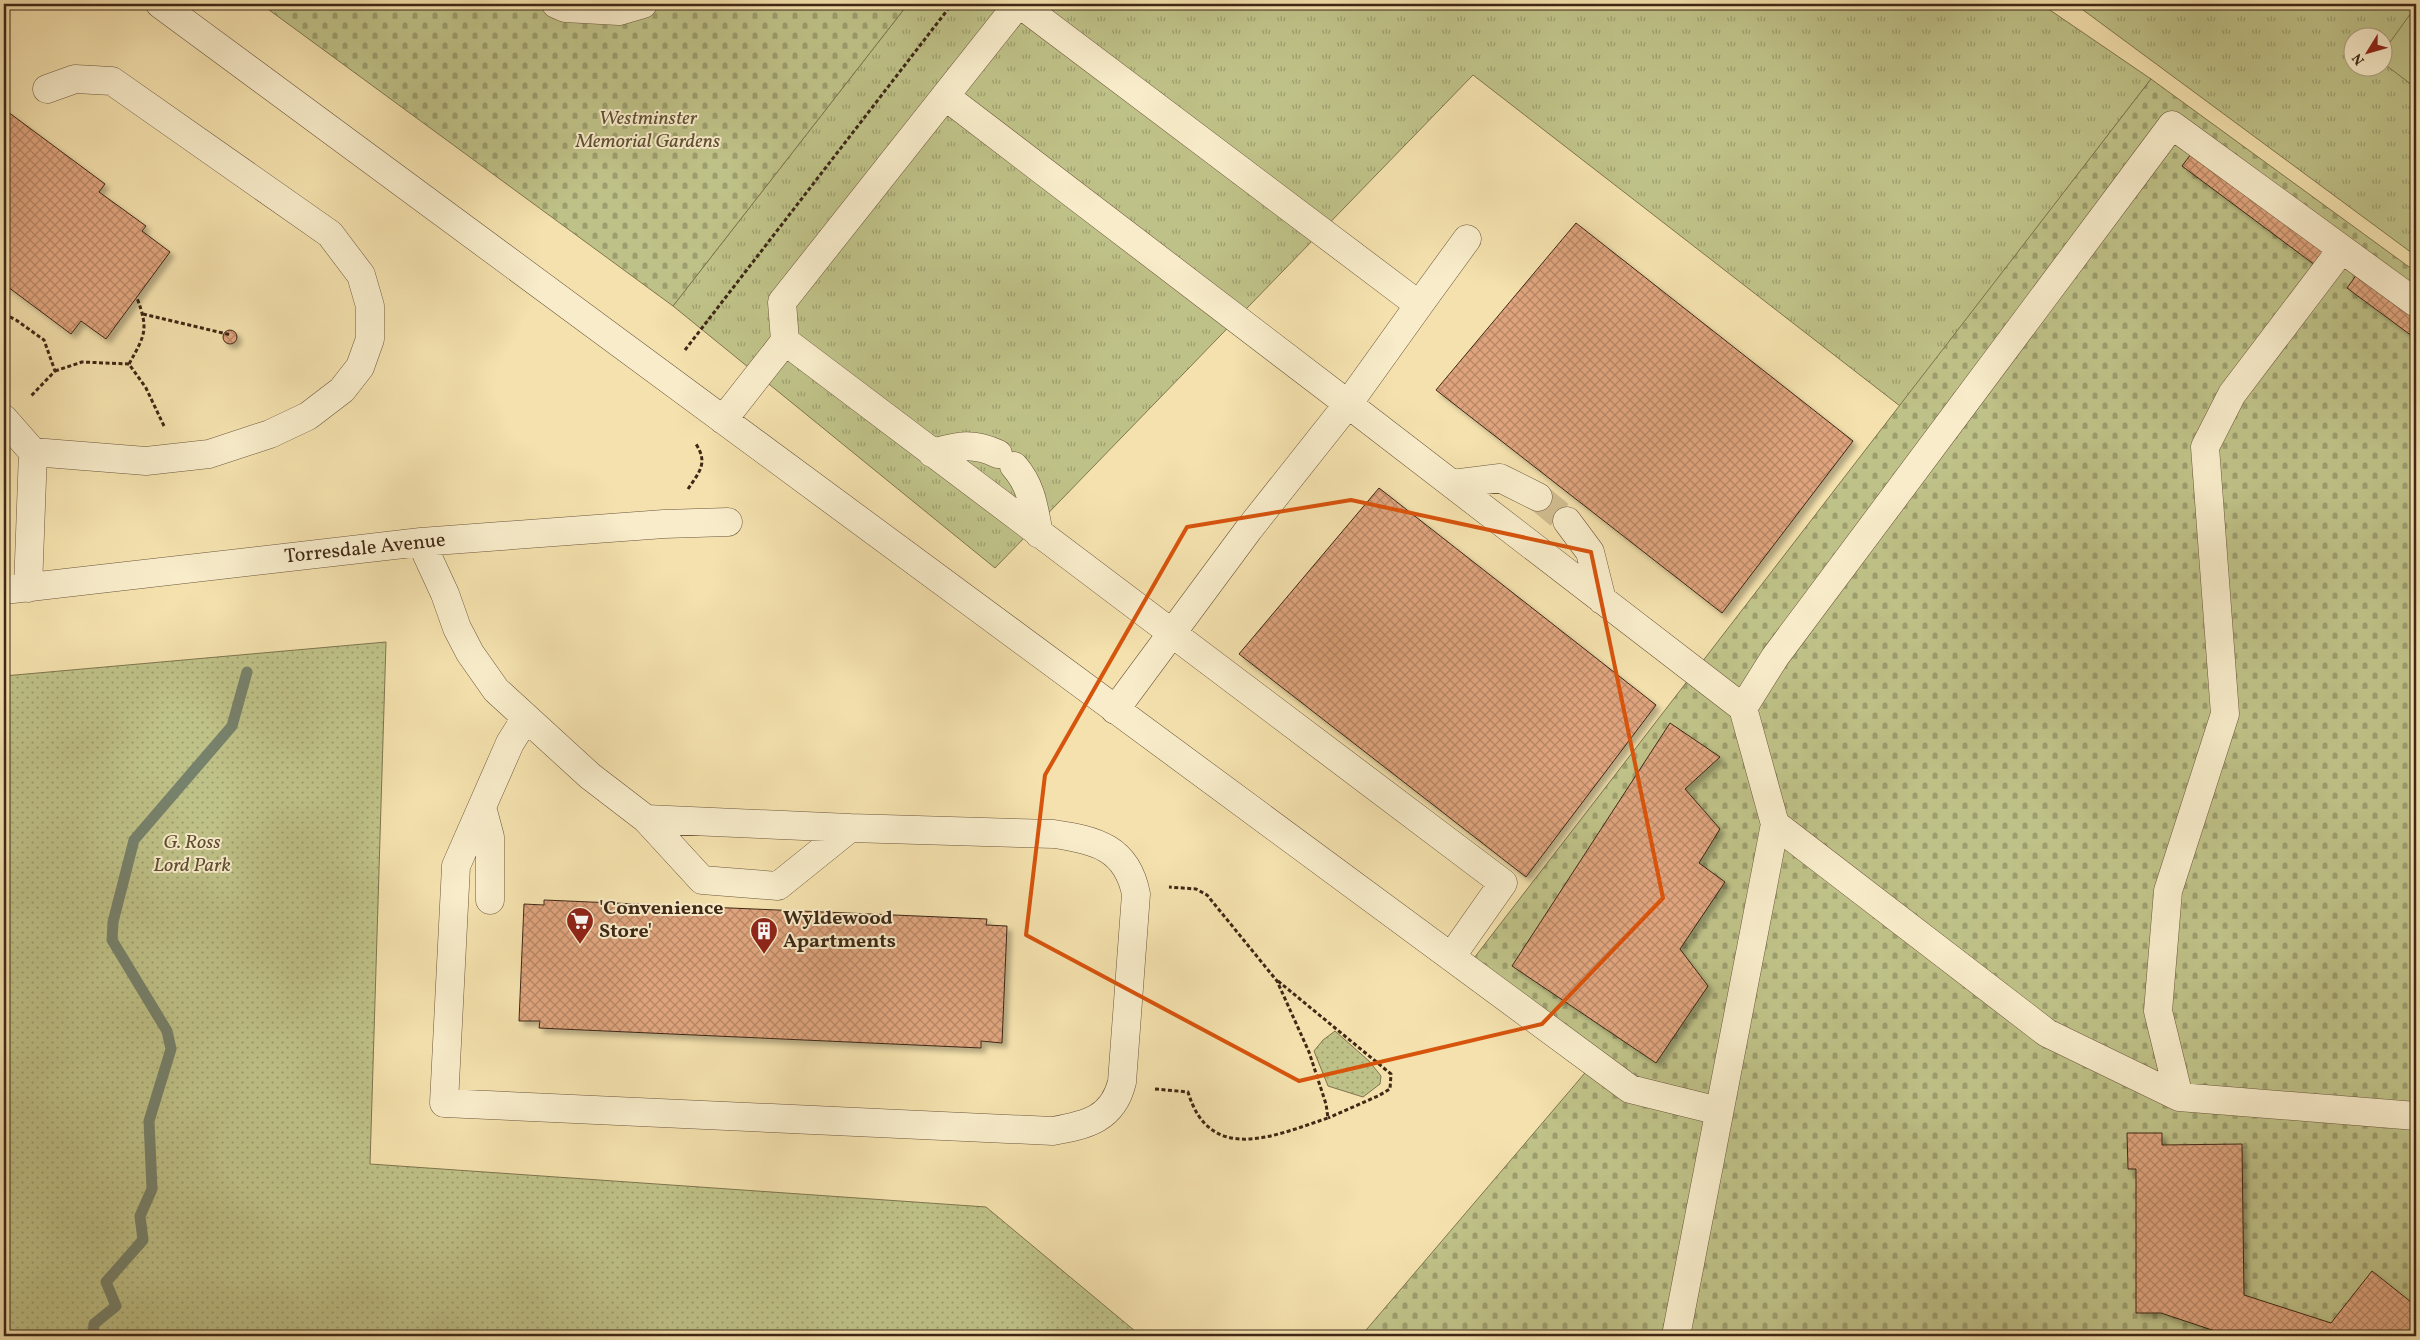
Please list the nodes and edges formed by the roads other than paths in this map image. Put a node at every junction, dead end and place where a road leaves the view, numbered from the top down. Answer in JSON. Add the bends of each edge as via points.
{"nodes":[{"id":1,"x":160,"y":4,"type":"edge"},
{"id":2,"x":556,"y":4,"type":"edge"},
{"id":3,"x":643,"y":4,"type":"edge"},
{"id":4,"x":1019,"y":4,"type":"edge"},
{"id":5,"x":47,"y":89,"type":"dead end"},
{"id":6,"x":945,"y":96,"type":"junction"},
{"id":7,"x":1467,"y":239,"type":"dead end"},
{"id":8,"x":2342,"y":249,"type":"junction"},
{"id":9,"x":2416,"y":303,"type":"edge"},
{"id":10,"x":1419,"y":306,"type":"junction"},
{"id":11,"x":785,"y":341,"type":"junction"},
{"id":12,"x":1348,"y":404,"type":"junction"},
{"id":13,"x":4,"y":420,"type":"edge"},
{"id":14,"x":723,"y":420,"type":"junction"},
{"id":15,"x":32,"y":452,"type":"junction"},
{"id":16,"x":932,"y":452,"type":"junction"},
{"id":17,"x":1452,"y":484,"type":"junction"},
{"id":18,"x":1538,"y":497,"type":"tunnel mouth"},
{"id":19,"x":1567,"y":521,"type":"tunnel mouth"},
{"id":20,"x":728,"y":522,"type":"dead end"},
{"id":21,"x":1039,"y":534,"type":"junction"},
{"id":22,"x":421,"y":542,"type":"junction"},
{"id":23,"x":16,"y":589,"type":"edge"},
{"id":24,"x":1602,"y":600,"type":"junction"},
{"id":25,"x":1171,"y":634,"type":"junction"},
{"id":26,"x":1743,"y":708,"type":"junction"},
{"id":27,"x":1115,"y":710,"type":"junction"},
{"id":28,"x":525,"y":718,"type":"junction"},
{"id":29,"x":482,"y":807,"type":"junction"},
{"id":30,"x":646,"y":819,"type":"junction"},
{"id":31,"x":1776,"y":824,"type":"junction"},
{"id":32,"x":850,"y":828,"type":"junction"},
{"id":33,"x":490,"y":900,"type":"dead end"},
{"id":34,"x":1451,"y":956,"type":"junction"},
{"id":35,"x":2179,"y":1097,"type":"junction"},
{"id":36,"x":1719,"y":1111,"type":"junction"},
{"id":37,"x":2416,"y":1116,"type":"edge"},
{"id":38,"x":1676,"y":1336,"type":"edge"}],
"edges":[{"from":1,"to":14,"type":"street"},
{"from":2,"to":3,"type":"street","via":[[565,8],[619,11]]},
{"from":4,"to":6,"type":"street"},
{"from":4,"to":10,"type":"street"},
{"from":5,"to":15,"type":"street","via":[[75,79],[112,81],[330,234],[361,275],[370,306],[370,339],[360,367],[342,390],[308,416],[270,434],[209,454],[146,461]]},
{"from":6,"to":11,"type":"street","via":[[782,302]]},
{"from":6,"to":12,"type":"street"},
{"from":7,"to":10,"type":"street"},
{"from":8,"to":9,"type":"street"},
{"from":8,"to":26,"type":"street","via":[[2172,125],[1775,657]]},
{"from":8,"to":35,"type":"street","via":[[2232,394],[2205,446],[2225,714],[2168,890],[2158,1011]]},
{"from":10,"to":12,"type":"street"},
{"from":11,"to":14,"type":"street"},
{"from":11,"to":16,"type":"street"},
{"from":12,"to":17,"type":"street"},
{"from":12,"to":25,"type":"street"},
{"from":13,"to":15,"type":"street"},
{"from":14,"to":27,"type":"street"},
{"from":15,"to":23,"type":"street"},
{"from":16,"to":21,"type":"street"},
{"from":16,"to":21,"type":"street","via":[[981,446],[1006,460],[1024,478]]},
{"from":17,"to":18,"type":"street","via":[[1500,478]]},
{"from":17,"to":24,"type":"street"},
{"from":19,"to":24,"type":"street","via":[[1590,552]]},
{"from":20,"to":22,"type":"street","name":"Torresdale Avenue"},
{"from":21,"to":25,"type":"street"},
{"from":22,"to":23,"type":"street","name":"Torresdale Avenue"},
{"from":22,"to":28,"type":"street","via":[[470,653],[496,690]]},
{"from":24,"to":26,"type":"street"},
{"from":25,"to":27,"type":"street"},
{"from":25,"to":34,"type":"street","via":[[1503,883]]},
{"from":26,"to":31,"type":"street"},
{"from":27,"to":34,"type":"street"},
{"from":28,"to":29,"type":"street","via":[[510,743]]},
{"from":28,"to":30,"type":"street","via":[[590,776]]},
{"from":29,"to":32,"type":"street","via":[[456,866],[444,1103],[1054,1131],[1082,1126],[1107,1112],[1117,1100],[1122,1082],[1136,894],[1132,875],[1122,860],[1085,838],[1054,834]]},
{"from":29,"to":33,"type":"street","via":[[490,837]]},
{"from":30,"to":32,"type":"street"},
{"from":30,"to":32,"type":"street","via":[[702,880],[778,886]]},
{"from":31,"to":35,"type":"street","via":[[2048,1033]]},
{"from":31,"to":36,"type":"street"},
{"from":34,"to":36,"type":"street","via":[[1630,1089]]},
{"from":35,"to":37,"type":"street"},
{"from":36,"to":38,"type":"street"}]}
